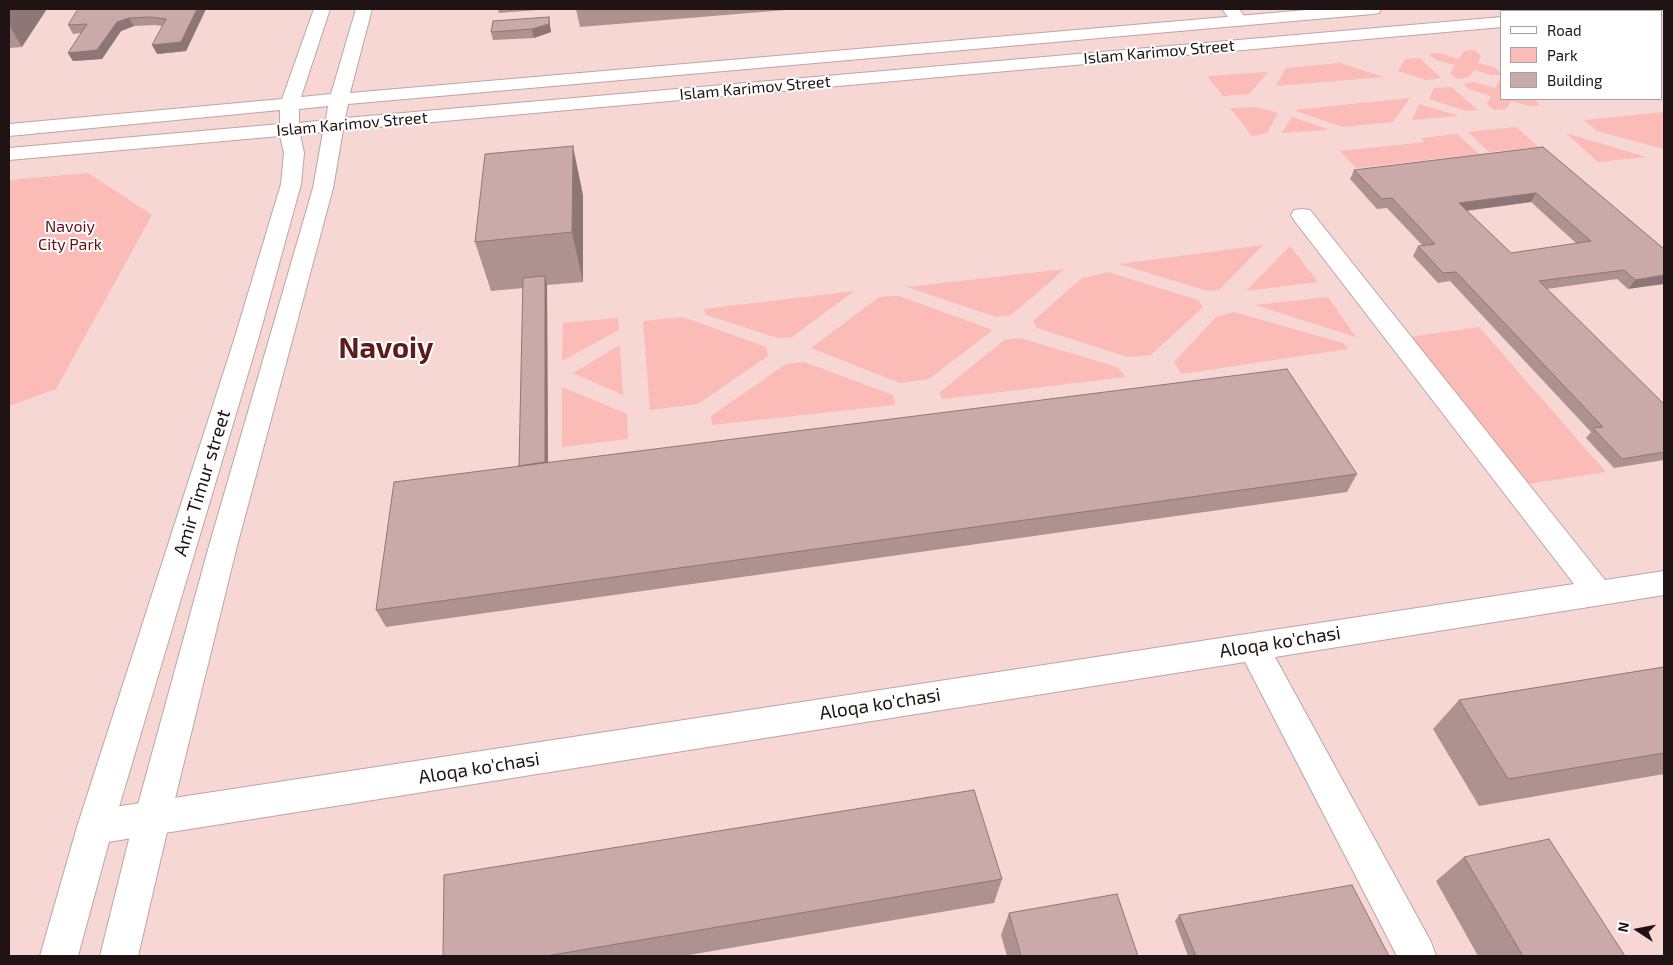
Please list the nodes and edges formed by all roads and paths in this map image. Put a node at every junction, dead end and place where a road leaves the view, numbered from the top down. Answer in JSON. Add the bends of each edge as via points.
{"nodes":[{"id":1,"x":322,"y":9,"type":"edge"},
{"id":2,"x":364,"y":9,"type":"edge"},
{"id":3,"x":1373,"y":9,"type":"edge"},
{"id":4,"x":1646,"y":9,"type":"edge"},
{"id":5,"x":1632,"y":10,"type":"edge"},
{"id":6,"x":1235,"y":15,"type":"edge"},
{"id":7,"x":1500,"y":22,"type":"edge"},
{"id":8,"x":336,"y":112,"type":"junction"},
{"id":9,"x":289,"y":116,"type":"junction"},
{"id":10,"x":9,"y":130,"type":"edge"},
{"id":11,"x":9,"y":154,"type":"edge"},
{"id":12,"x":1302,"y":215,"type":"dead end"},
{"id":13,"x":1664,"y":583,"type":"edge"},
{"id":14,"x":1599,"y":594,"type":"junction"},
{"id":15,"x":1253,"y":646,"type":"junction"},
{"id":16,"x":152,"y":819,"type":"junction"},
{"id":17,"x":95,"y":827,"type":"junction"},
{"id":18,"x":59,"y":956,"type":"edge"},
{"id":19,"x":119,"y":956,"type":"edge"},
{"id":20,"x":1417,"y":956,"type":"edge"}],
"edges":[{"from":1,"to":9,"type":"main road"},
{"from":2,"to":8,"type":"main road","name":"Amir Timur street"},
{"from":3,"to":6,"type":"main road","name":"Islam Karimov Street"},
{"from":4,"to":5,"type":"main road"},
{"from":6,"to":8,"type":"main road","name":"Islam Karimov Street"},
{"from":7,"to":8,"type":"main road","name":"Islam Karimov Street"},
{"from":8,"to":9,"type":"main road","name":"Islam Karimov Street"},
{"from":8,"to":9,"type":"main road","name":"Islam Karimov Street"},
{"from":8,"to":16,"type":"main road","name":"Amir Timur street","via":[[323,188],[223,546]]},
{"from":9,"to":10,"type":"main road","name":"Islam Karimov Street"},
{"from":9,"to":11,"type":"main road","name":"Islam Karimov Street"},
{"from":9,"to":17,"type":"main road","name":"Amir Timur street","via":[[294,153],[291,184]]},
{"from":12,"to":14,"type":"main road"},
{"from":13,"to":14,"type":"main road","name":"Aloqa ko'chasi"},
{"from":14,"to":15,"type":"main road","name":"Aloqa ko'chasi"},
{"from":15,"to":16,"type":"main road","name":"Aloqa ko'chasi"},
{"from":15,"to":20,"type":"main road"},
{"from":16,"to":17,"type":"main road","name":"Aloqa ko'chasi"},
{"from":16,"to":19,"type":"main road","name":"Amir Timur street"},
{"from":17,"to":18,"type":"main road","name":"Amir Timur street"}]}
